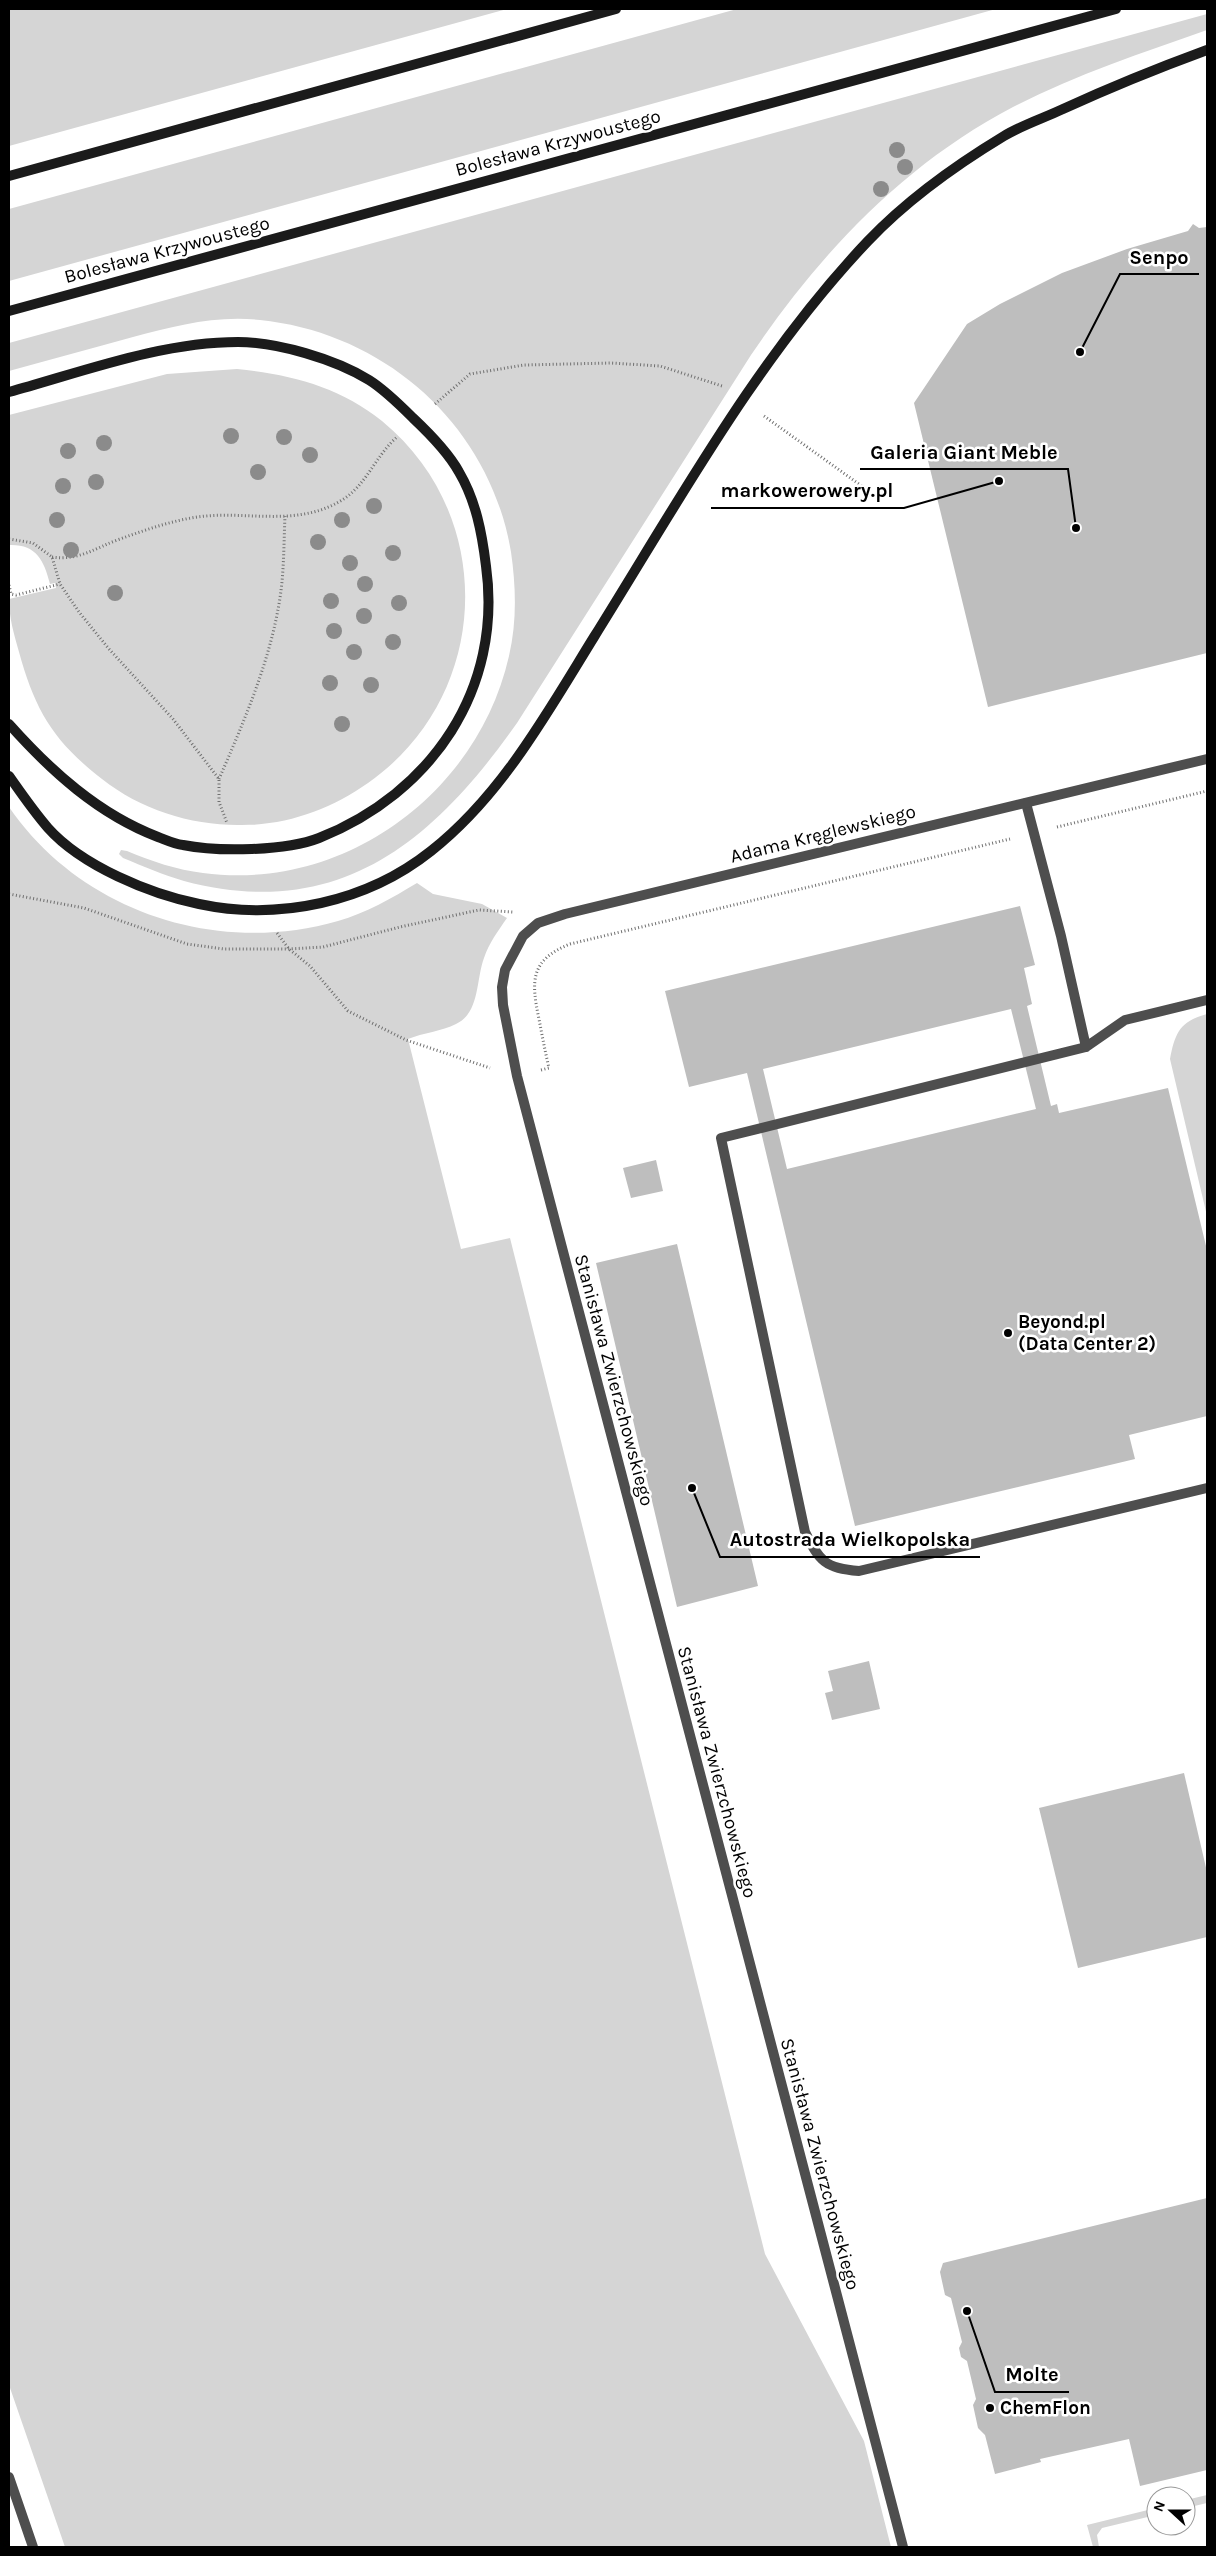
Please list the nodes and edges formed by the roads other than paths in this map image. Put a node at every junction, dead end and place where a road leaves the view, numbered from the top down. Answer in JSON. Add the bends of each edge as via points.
{"nodes":[{"id":1,"x":616,"y":9,"type":"edge"},
{"id":2,"x":1116,"y":9,"type":"edge"},
{"id":3,"x":1207,"y":50,"type":"edge"},
{"id":4,"x":9,"y":176,"type":"edge"},
{"id":5,"x":9,"y":311,"type":"edge"},
{"id":6,"x":9,"y":392,"type":"edge"},
{"id":7,"x":9,"y":724,"type":"edge"},
{"id":8,"x":1207,"y":759,"type":"edge"},
{"id":9,"x":9,"y":776,"type":"edge"},
{"id":10,"x":1026,"y":803,"type":"junction"},
{"id":11,"x":1207,"y":1000,"type":"edge"},
{"id":12,"x":503,"y":1005,"type":"joint"},
{"id":13,"x":1086,"y":1047,"type":"junction"},
{"id":14,"x":1207,"y":1488,"type":"edge"},
{"id":15,"x":9,"y":2477,"type":"edge"},
{"id":16,"x":33,"y":2547,"type":"edge"},
{"id":17,"x":903,"y":2547,"type":"edge"}],
"edges":[{"from":1,"to":4,"type":"main road"},
{"from":2,"to":5,"type":"main road","name":"Bolesława Krzywoustego"},
{"from":3,"to":9,"type":"main road","via":[[1130,79],[1007,134],[934,183],[870,240],[798,322],[746,392],[528,743],[471,816],[430,852],[390,878],[344,897],[266,912],[229,910],[190,902],[118,877],[78,852],[50,831]]},
{"from":6,"to":7,"type":"main road","via":[[162,351],[205,345],[239,342],[324,359],[369,380],[402,407],[430,434],[459,472],[478,513],[490,592],[480,670],[442,747],[409,783],[365,815],[316,839],[264,848],[220,849],[181,845],[131,826],[90,802]]},
{"from":8,"to":10,"type":"street","name":"Adama Kręglewskiego"},
{"from":10,"to":12,"type":"street","name":"Adama Kręglewskiego","via":[[538,923],[523,936],[505,970]]},
{"from":10,"to":13,"type":"street"},
{"from":11,"to":13,"type":"street","via":[[1125,1020]]},
{"from":12,"to":17,"type":"street","name":"Stanisława Zwierzchowskiego","via":[[517,1076]]},
{"from":13,"to":14,"type":"street","via":[[721,1138],[805,1532],[818,1556],[837,1569],[859,1571]]},
{"from":15,"to":16,"type":"street"}]}
